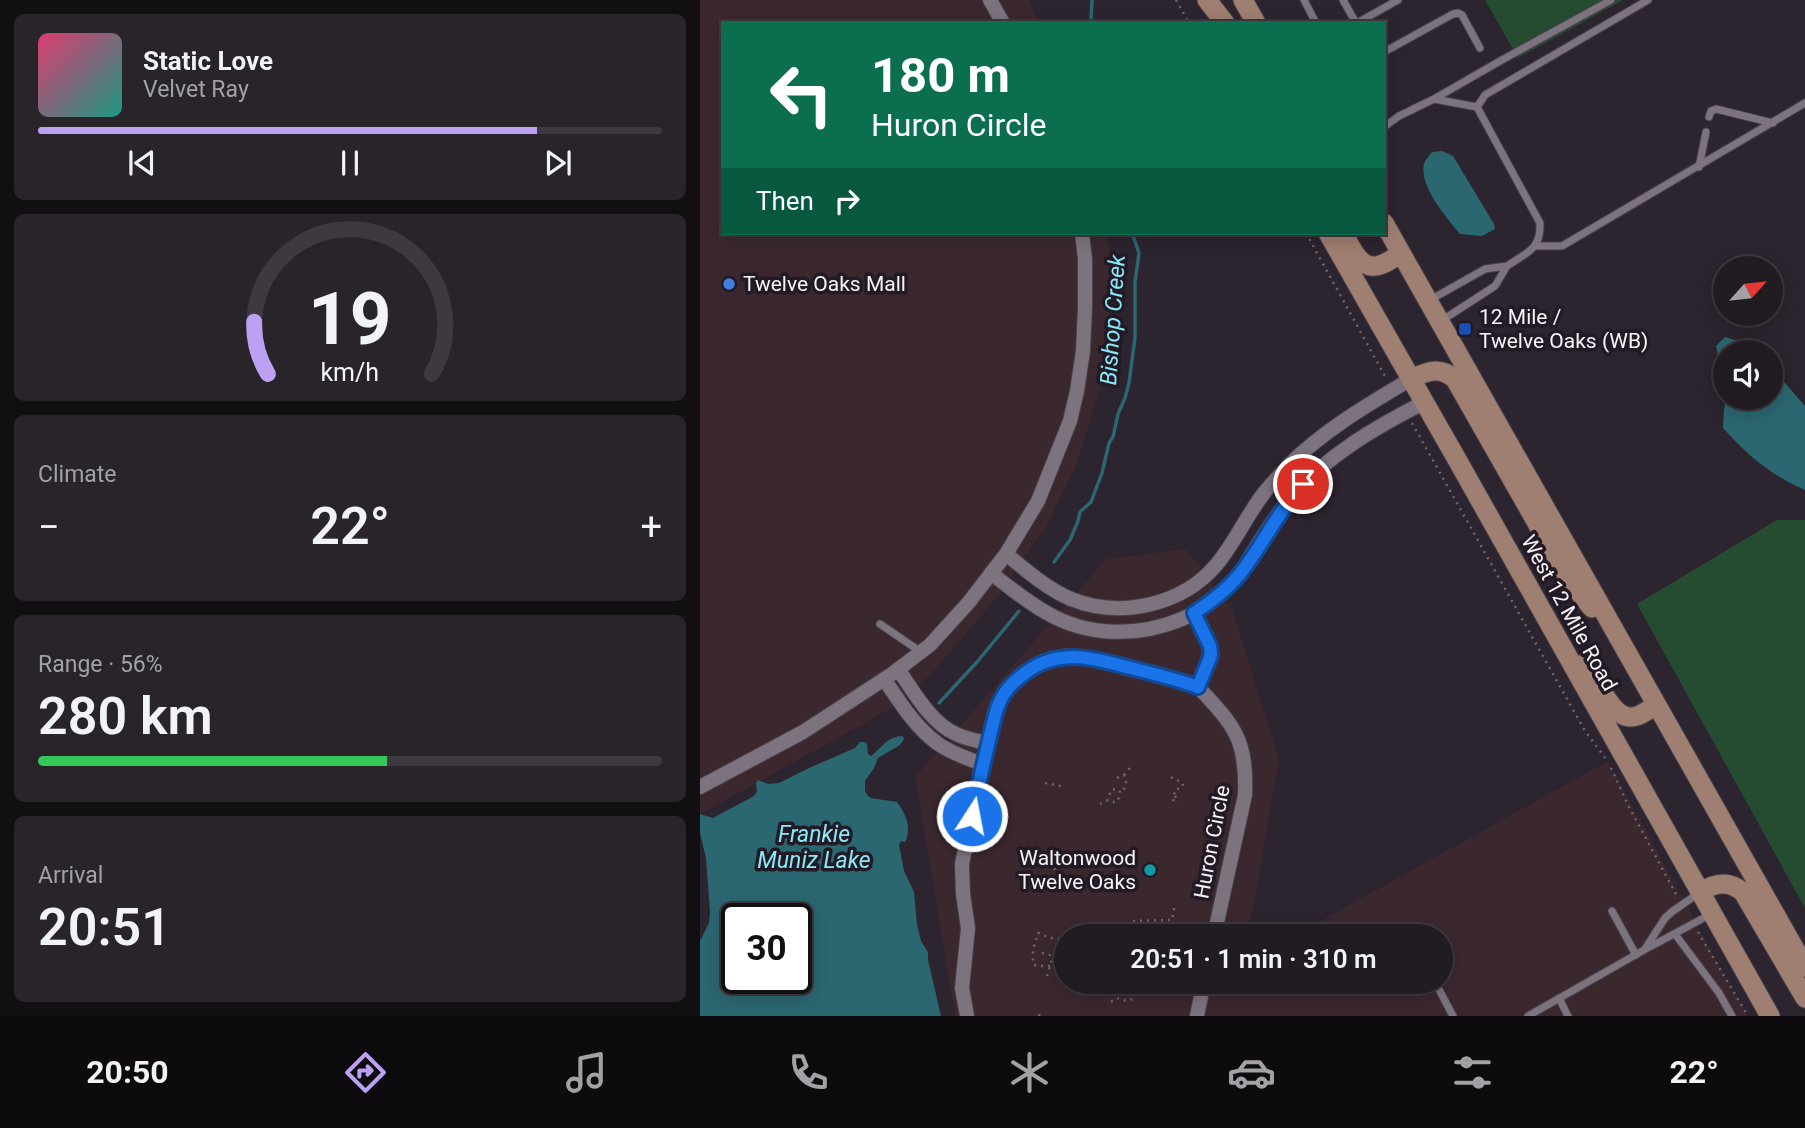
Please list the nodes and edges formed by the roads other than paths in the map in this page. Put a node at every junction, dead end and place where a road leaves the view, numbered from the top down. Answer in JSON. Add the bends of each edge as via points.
{"nodes":[{"id":1,"x":990,"y":0,"type":"edge"},
{"id":2,"x":1195,"y":0,"type":"edge"},
{"id":3,"x":1207,"y":0,"type":"edge"},
{"id":4,"x":1243,"y":0,"type":"edge"},
{"id":5,"x":1258,"y":0,"type":"edge"},
{"id":6,"x":1304,"y":0,"type":"edge"},
{"id":7,"x":1343,"y":0,"type":"edge"},
{"id":8,"x":1398,"y":0,"type":"edge"},
{"id":9,"x":1611,"y":0,"type":"edge"},
{"id":10,"x":1648,"y":0,"type":"edge"},
{"id":11,"x":1002,"y":21,"type":"edge"},
{"id":12,"x":1207,"y":21,"type":"edge"},
{"id":13,"x":1223,"y":21,"type":"edge"},
{"id":14,"x":1255,"y":21,"type":"edge"},
{"id":15,"x":1270,"y":21,"type":"edge"},
{"id":16,"x":1315,"y":21,"type":"edge"},
{"id":17,"x":1356,"y":21,"type":"edge"},
{"id":18,"x":1361,"y":21,"type":"edge"},
{"id":19,"x":1480,"y":48,"type":"dead end"},
{"id":20,"x":1386,"y":51,"type":"edge"},
{"id":21,"x":1434,"y":99,"type":"junction"},
{"id":22,"x":1805,"y":103,"type":"edge"},
{"id":23,"x":1477,"y":107,"type":"junction"},
{"id":24,"x":1709,"y":117,"type":"dead end"},
{"id":25,"x":1773,"y":123,"type":"junction"},
{"id":26,"x":1386,"y":126,"type":"edge"},
{"id":27,"x":1706,"y":132,"type":"dead end"},
{"id":28,"x":1699,"y":167,"type":"junction"},
{"id":29,"x":1386,"y":227,"type":"edge"},
{"id":30,"x":1082,"y":235,"type":"edge"},
{"id":31,"x":1329,"y":235,"type":"edge"},
{"id":32,"x":1344,"y":235,"type":"edge"},
{"id":33,"x":1537,"y":246,"type":"junction"},
{"id":34,"x":1401,"y":253,"type":"junction"},
{"id":35,"x":1507,"y":266,"type":"junction"},
{"id":36,"x":1429,"y":301,"type":"junction"},
{"id":37,"x":1440,"y":322,"type":"junction"},
{"id":38,"x":1411,"y":379,"type":"junction"},
{"id":39,"x":1424,"y":402,"type":"junction"},
{"id":40,"x":1472,"y":485,"type":"junction"},
{"id":41,"x":1006,"y":554,"type":"junction"},
{"id":42,"x":991,"y":573,"type":"junction"},
{"id":43,"x":1194,"y":613,"type":"junction"},
{"id":44,"x":880,"y":624,"type":"dead end"},
{"id":45,"x":1626,"y":650,"type":"junction"},
{"id":46,"x":921,"y":652,"type":"junction"},
{"id":47,"x":898,"y":669,"type":"junction"},
{"id":48,"x":884,"y":679,"type":"junction"},
{"id":49,"x":1198,"y":687,"type":"junction"},
{"id":50,"x":1656,"y":705,"type":"junction"},
{"id":51,"x":988,"y":743,"type":"junction"},
{"id":52,"x":982,"y":764,"type":"junction"},
{"id":53,"x":700,"y":787,"type":"edge"},
{"id":54,"x":1700,"y":892,"type":"junction"},
{"id":55,"x":1612,"y":911,"type":"dead end"},
{"id":56,"x":1712,"y":914,"type":"junction"},
{"id":57,"x":1217,"y":924,"type":"edge"},
{"id":58,"x":1675,"y":934,"type":"junction"},
{"id":59,"x":1644,"y":950,"type":"junction"},
{"id":60,"x":1636,"y":955,"type":"junction"},
{"id":61,"x":1805,"y":967,"type":"edge"},
{"id":62,"x":1202,"y":994,"type":"edge"},
{"id":63,"x":1441,"y":994,"type":"edge"},
{"id":64,"x":1559,"y":998,"type":"junction"},
{"id":65,"x":1805,"y":998,"type":"edge"},
{"id":66,"x":967,"y":1016,"type":"edge"},
{"id":67,"x":1197,"y":1016,"type":"edge"},
{"id":68,"x":1453,"y":1016,"type":"edge"},
{"id":69,"x":1528,"y":1016,"type":"edge"},
{"id":70,"x":1568,"y":1016,"type":"edge"},
{"id":71,"x":1732,"y":1016,"type":"edge"},
{"id":72,"x":1770,"y":1016,"type":"edge"}],
"edges":[{"from":1,"to":11,"type":"street"},
{"from":2,"to":12,"type":"main road"},
{"from":3,"to":13,"type":"main road"},
{"from":4,"to":14,"type":"main road"},
{"from":5,"to":15,"type":"main road"},
{"from":6,"to":16,"type":"lane"},
{"from":7,"to":17,"type":"lane"},
{"from":8,"to":18,"type":"lane"},
{"from":9,"to":21,"type":"lane"},
{"from":10,"to":23,"type":"lane","via":[[1485,95]]},
{"from":19,"to":20,"type":"lane","via":[[1462,15],[1453,13]]},
{"from":21,"to":23,"type":"lane"},
{"from":21,"to":26,"type":"lane"},
{"from":22,"to":25,"type":"lane"},
{"from":23,"to":33,"type":"lane","via":[[1540,223]]},
{"from":24,"to":25,"type":"lane","via":[[1716,108]]},
{"from":25,"to":28,"type":"lane"},
{"from":27,"to":28,"type":"lane"},
{"from":28,"to":33,"type":"lane","via":[[1562,246]]},
{"from":29,"to":34,"type":"main road","name":"West 12 Mile Road"},
{"from":30,"to":41,"type":"street","via":[[1083,351],[1070,421],[1038,501]]},
{"from":31,"to":38,"type":"main road","name":"West 12 Mile Road"},
{"from":32,"to":34,"type":"main road","via":[[1359,259],[1369,265],[1381,265]]},
{"from":33,"to":35,"type":"lane"},
{"from":34,"to":36,"type":"main road","name":"West 12 Mile Road"},
{"from":35,"to":36,"type":"lane","via":[[1485,269]]},
{"from":35,"to":37,"type":"lane","via":[[1495,286]]},
{"from":36,"to":37,"type":"main road","name":"West 12 Mile Road"},
{"from":37,"to":45,"type":"main road","name":"West 12 Mile Road"},
{"from":38,"to":39,"type":"main road","name":"West 12 Mile Road"},
{"from":38,"to":41,"type":"street","via":[[1303,452],[1264,493],[1210,572],[1172,597],[1127,608],[1086,604],[1057,592]]},
{"from":38,"to":45,"type":"main road","via":[[1437,370],[1455,379],[1570,581]]},
{"from":39,"to":40,"type":"main road","name":"West 12 Mile Road"},
{"from":39,"to":43,"type":"street","via":[[1319,468],[1281,511],[1240,573]]},
{"from":40,"to":50,"type":"main road","via":[[1507,522],[1615,711],[1632,717]]},
{"from":40,"to":54,"type":"main road","name":"West 12 Mile Road"},
{"from":41,"to":42,"type":"street"},
{"from":42,"to":43,"type":"street","via":[[1049,614],[1084,628],[1141,630]]},
{"from":42,"to":46,"type":"street"},
{"from":43,"to":49,"type":"street","via":[[1211,655]]},
{"from":44,"to":46,"type":"lane"},
{"from":45,"to":50,"type":"main road","name":"West 12 Mile Road"},
{"from":46,"to":47,"type":"street"},
{"from":47,"to":48,"type":"street"},
{"from":47,"to":51,"type":"street","via":[[944,726]]},
{"from":48,"to":52,"type":"street","via":[[919,727],[937,743]]},
{"from":48,"to":53,"type":"street","via":[[803,732]]},
{"from":49,"to":51,"type":"street","name":"Huron Circle","via":[[1083,657],[1047,660],[1012,684],[998,705]]},
{"from":49,"to":57,"type":"street","name":"Huron Circle","via":[[1228,719],[1240,741],[1246,772]]},
{"from":50,"to":61,"type":"main road","name":"West 12 Mile Road"},
{"from":51,"to":52,"type":"street","name":"Huron Circle"},
{"from":52,"to":66,"type":"street","name":"Huron Circle","via":[[962,864],[968,928],[962,988]]},
{"from":54,"to":56,"type":"main road","name":"West 12 Mile Road"},
{"from":54,"to":59,"type":"lane","via":[[1665,918]]},
{"from":54,"to":65,"type":"main road","via":[[1724,883],[1743,892]]},
{"from":55,"to":60,"type":"lane"},
{"from":56,"to":58,"type":"lane"},
{"from":56,"to":72,"type":"main road","name":"West 12 Mile Road"},
{"from":58,"to":59,"type":"lane"},
{"from":58,"to":71,"type":"lane"},
{"from":59,"to":60,"type":"lane"},
{"from":60,"to":64,"type":"lane"},
{"from":62,"to":67,"type":"street"},
{"from":63,"to":68,"type":"lane"},
{"from":64,"to":69,"type":"lane"},
{"from":64,"to":70,"type":"lane"}]}
